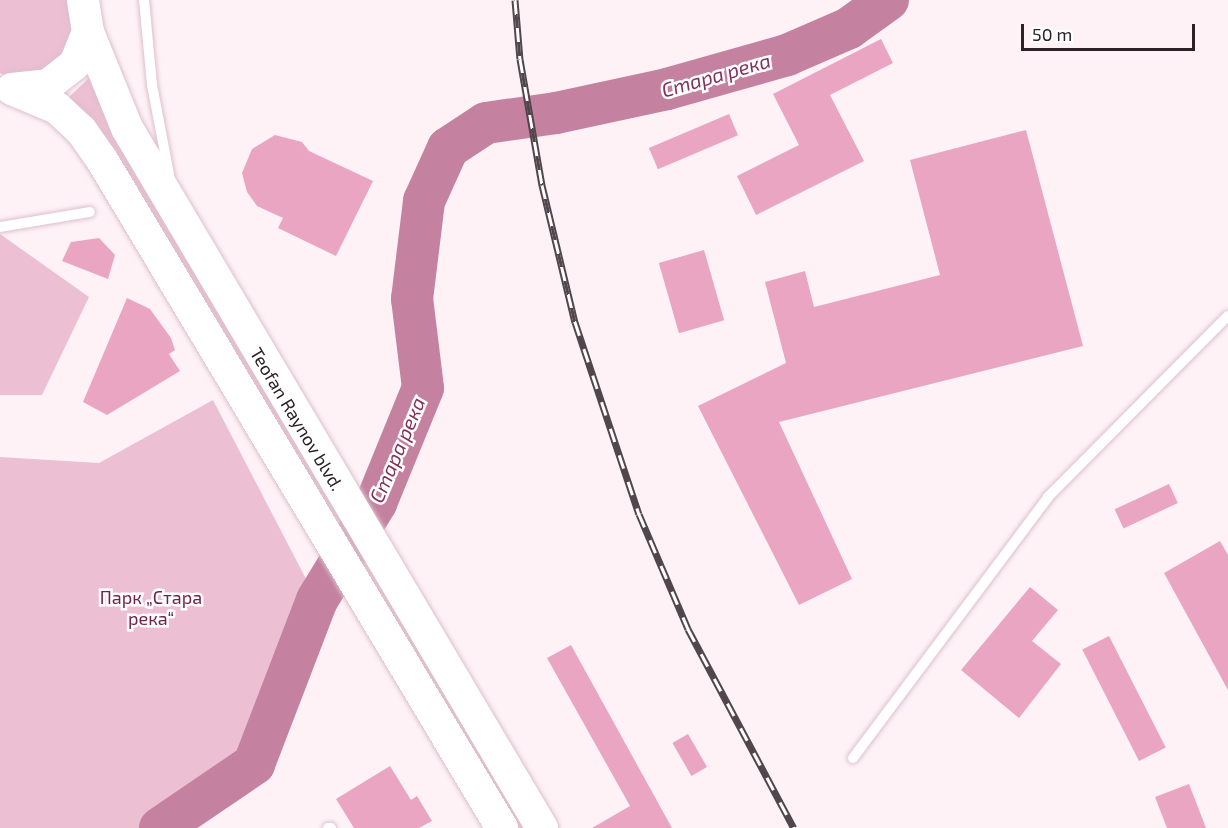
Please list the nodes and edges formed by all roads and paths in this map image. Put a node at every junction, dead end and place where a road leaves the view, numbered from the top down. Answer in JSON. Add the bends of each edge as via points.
{"nodes":[{"id":1,"x":84,"y":0,"type":"edge"},
{"id":2,"x":144,"y":0,"type":"edge"},
{"id":3,"x":88,"y":32,"type":"junction"},
{"id":4,"x":7,"y":88,"type":"edge"},
{"id":5,"x":90,"y":212,"type":"dead end"},
{"id":6,"x":177,"y":217,"type":"junction"},
{"id":7,"x":0,"y":226,"type":"edge"},
{"id":8,"x":1228,"y":316,"type":"edge"},
{"id":9,"x":853,"y":758,"type":"dead end"},
{"id":10,"x":502,"y":828,"type":"edge"},
{"id":11,"x":542,"y":828,"type":"edge"}],
"edges":[{"from":1,"to":3,"type":"main road"},
{"from":2,"to":6,"type":"lane","via":[[152,85]]},
{"from":3,"to":4,"type":"main road","via":[[75,64],[58,80],[37,89]]},
{"from":3,"to":6,"type":"main road","name":"Teofan Raynov blvd.","via":[[126,128]]},
{"from":4,"to":10,"type":"main road","name":"Teofan Raynov blvd.","via":[[57,108],[93,146]]},
{"from":5,"to":7,"type":"lane"},
{"from":6,"to":11,"type":"main road","name":"Teofan Raynov blvd."},
{"from":8,"to":9,"type":"lane","via":[[1048,497]]}]}
